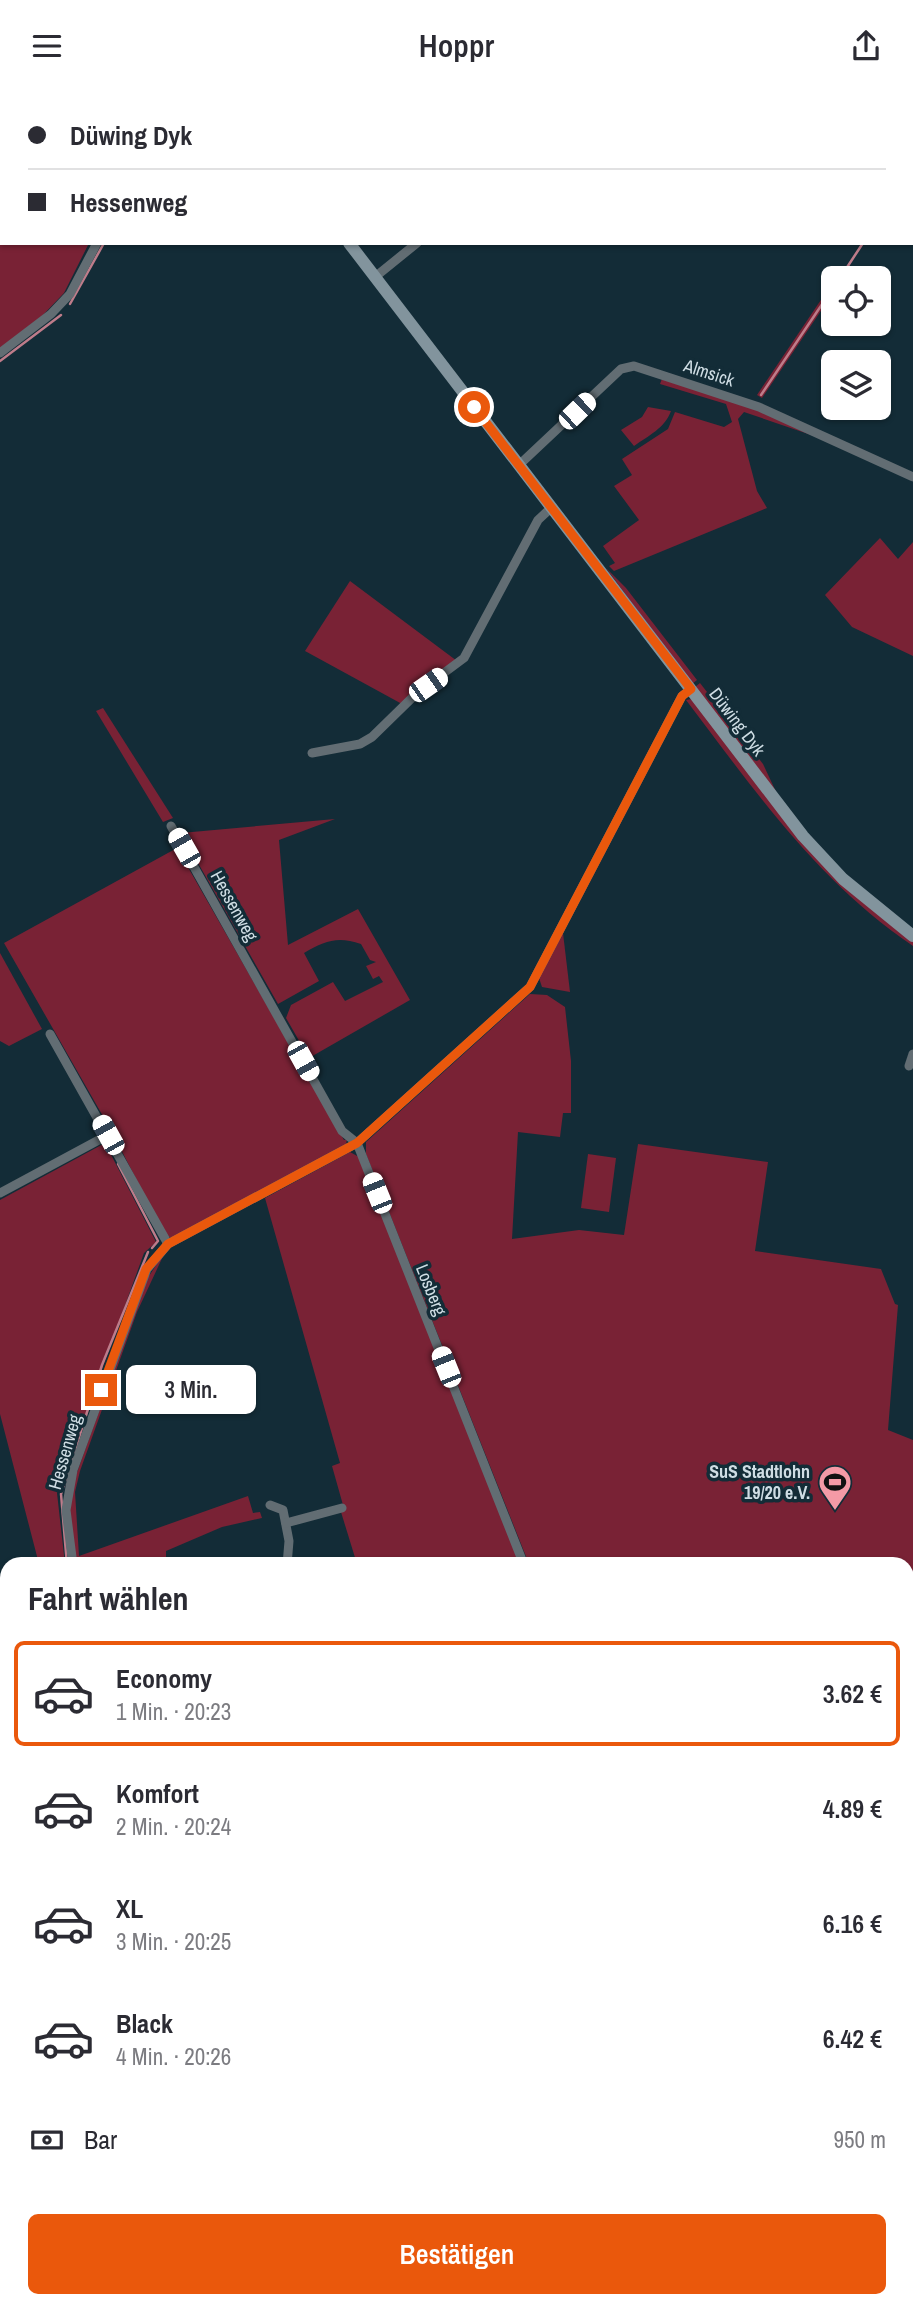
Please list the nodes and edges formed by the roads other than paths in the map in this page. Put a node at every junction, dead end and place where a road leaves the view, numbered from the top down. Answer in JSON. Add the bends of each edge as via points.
{"nodes":[{"id":1,"x":96,"y":245,"type":"edge"},
{"id":2,"x":351,"y":245,"type":"edge"},
{"id":3,"x":415,"y":245,"type":"edge"},
{"id":4,"x":375,"y":277,"type":"junction"},
{"id":5,"x":0,"y":353,"type":"edge"},
{"id":6,"x":519,"y":465,"type":"junction"},
{"id":7,"x":913,"y":477,"type":"edge"},
{"id":8,"x":552,"y":507,"type":"junction"},
{"id":9,"x":691,"y":689,"type":"junction"},
{"id":10,"x":312,"y":753,"type":"dead end"},
{"id":11,"x":171,"y":826,"type":"dead end"},
{"id":12,"x":913,"y":936,"type":"edge"},
{"id":13,"x":50,"y":1034,"type":"dead end"},
{"id":14,"x":913,"y":1054,"type":"edge"},
{"id":15,"x":909,"y":1066,"type":"dead end"},
{"id":16,"x":108,"y":1135,"type":"junction"},
{"id":17,"x":357,"y":1143,"type":"junction"},
{"id":18,"x":0,"y":1193,"type":"edge"},
{"id":19,"x":168,"y":1244,"type":"junction"},
{"id":20,"x":270,"y":1505,"type":"dead end"},
{"id":21,"x":342,"y":1509,"type":"dead end"},
{"id":22,"x":286,"y":1523,"type":"junction"},
{"id":23,"x":71,"y":1557,"type":"edge"},
{"id":24,"x":287,"y":1557,"type":"edge"},
{"id":25,"x":521,"y":1557,"type":"edge"}],
"edges":[{"from":1,"to":5,"type":"street","via":[[70,294]]},
{"from":2,"to":4,"type":"street","name":"Düwing Dyk"},
{"from":3,"to":4,"type":"street"},
{"from":4,"to":6,"type":"street","name":"Düwing Dyk"},
{"from":6,"to":7,"type":"street","name":"Almsick","via":[[621,369],[634,366],[759,407]]},
{"from":6,"to":8,"type":"street","name":"Düwing Dyk"},
{"from":8,"to":9,"type":"street","name":"Düwing Dyk"},
{"from":8,"to":10,"type":"street","via":[[538,520],[464,657],[417,693],[372,737],[360,744]]},
{"from":9,"to":12,"type":"street","name":"Düwing Dyk","via":[[803,836],[850,886]]},
{"from":9,"to":17,"type":"street","name":"Hessenweg","via":[[682,696],[530,987]]},
{"from":11,"to":17,"type":"street","name":"Hessenweg","via":[[342,1131]]},
{"from":13,"to":16,"type":"street"},
{"from":14,"to":15,"type":"street"},
{"from":16,"to":18,"type":"street"},
{"from":16,"to":19,"type":"street"},
{"from":17,"to":19,"type":"street","name":"Hessenweg"},
{"from":17,"to":25,"type":"street","name":"Losberg"},
{"from":19,"to":23,"type":"street","name":"Hessenweg","via":[[146,1269],[73,1471],[66,1510]]},
{"from":20,"to":22,"type":"street","via":[[283,1510]]},
{"from":21,"to":22,"type":"street"},
{"from":22,"to":24,"type":"street"}]}
